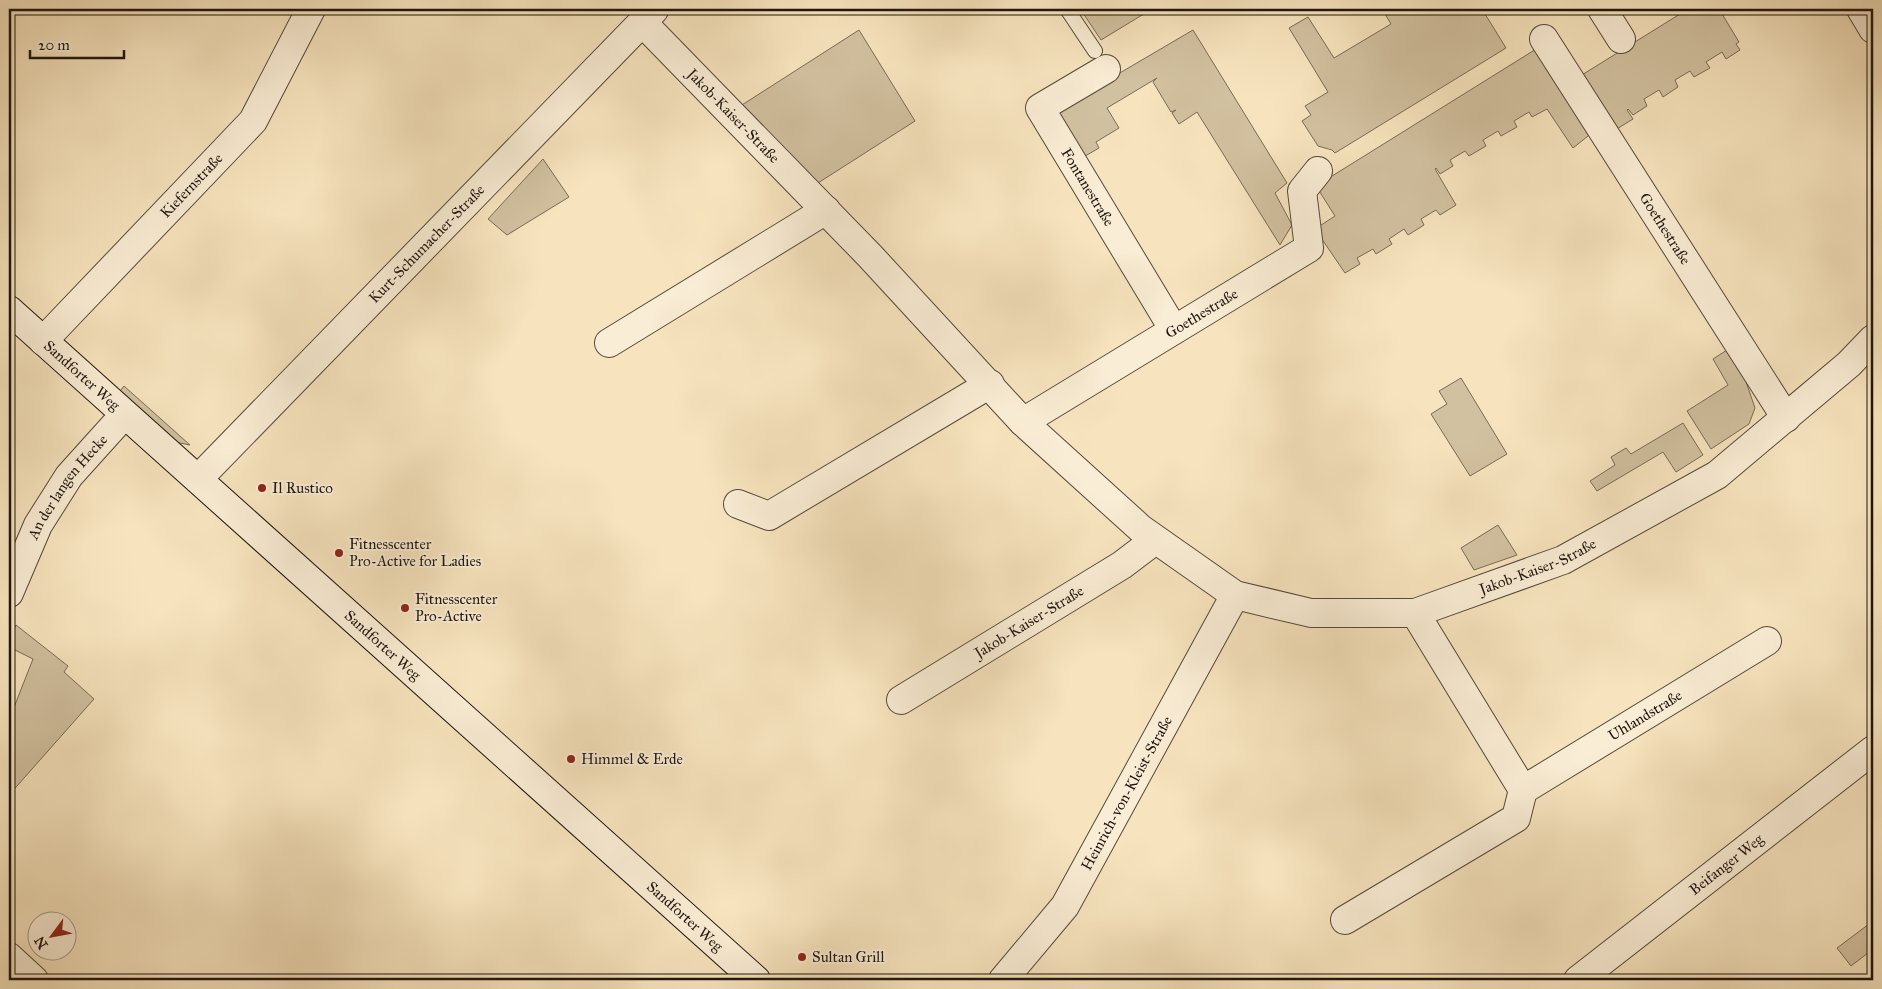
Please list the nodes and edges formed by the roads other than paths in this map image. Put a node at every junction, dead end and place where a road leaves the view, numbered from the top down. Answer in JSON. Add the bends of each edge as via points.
{"nodes":[{"id":1,"x":311,"y":9,"type":"edge"},
{"id":2,"x":1068,"y":9,"type":"edge"},
{"id":3,"x":1602,"y":9,"type":"edge"},
{"id":4,"x":1861,"y":9,"type":"edge"},
{"id":5,"x":648,"y":15,"type":"edge"},
{"id":6,"x":1873,"y":29,"type":"edge"},
{"id":7,"x":1544,"y":39,"type":"dead end"},
{"id":8,"x":1620,"y":39,"type":"dead end"},
{"id":9,"x":1100,"y":60,"type":"joint"},
{"id":10,"x":1318,"y":171,"type":"dead end"},
{"id":11,"x":826,"y":210,"type":"junction"},
{"id":12,"x":9,"y":310,"type":"edge"},
{"id":13,"x":1174,"y":330,"type":"junction"},
{"id":14,"x":1873,"y":339,"type":"edge"},
{"id":15,"x":43,"y":342,"type":"junction"},
{"id":16,"x":608,"y":343,"type":"dead end"},
{"id":17,"x":990,"y":384,"type":"junction"},
{"id":18,"x":124,"y":415,"type":"junction"},
{"id":19,"x":1786,"y":418,"type":"junction"},
{"id":20,"x":1023,"y":422,"type":"junction"},
{"id":21,"x":198,"y":479,"type":"junction"},
{"id":22,"x":738,"y":504,"type":"dead end"},
{"id":23,"x":1155,"y":540,"type":"junction"},
{"id":24,"x":9,"y":593,"type":"edge"},
{"id":25,"x":1235,"y":595,"type":"junction"},
{"id":26,"x":1415,"y":612,"type":"junction"},
{"id":27,"x":1767,"y":641,"type":"dead end"},
{"id":28,"x":902,"y":700,"type":"dead end"},
{"id":29,"x":1873,"y":750,"type":"edge"},
{"id":30,"x":1523,"y":790,"type":"junction"},
{"id":31,"x":1344,"y":920,"type":"dead end"},
{"id":32,"x":9,"y":957,"type":"edge"},
{"id":33,"x":34,"y":980,"type":"edge"},
{"id":34,"x":756,"y":980,"type":"edge"},
{"id":35,"x":1003,"y":980,"type":"edge"},
{"id":36,"x":1578,"y":980,"type":"edge"}],
"edges":[{"from":1,"to":15,"type":"street","name":"Kiefernstraße","via":[[253,121]]},
{"from":2,"to":9,"type":"lane","name":"Fontanestraße"},
{"from":3,"to":8,"type":"street"},
{"from":4,"to":6,"type":"street"},
{"from":5,"to":11,"type":"street","name":"Jakob-Kaiser-Straße"},
{"from":5,"to":21,"type":"street","name":"Kurt-Schumacher-Straße"},
{"from":7,"to":19,"type":"street","name":"Goethestraße"},
{"from":9,"to":13,"type":"street","name":"Fontanestraße","via":[[1040,108]]},
{"from":10,"to":13,"type":"street","name":"Goethestraße","via":[[1302,192],[1308,248]]},
{"from":11,"to":16,"type":"street"},
{"from":11,"to":17,"type":"street","name":"Jakob-Kaiser-Straße"},
{"from":12,"to":15,"type":"street","name":"Sandforter Weg"},
{"from":13,"to":20,"type":"street","name":"Goethestraße"},
{"from":14,"to":19,"type":"street","name":"Jakob-Kaiser-Straße"},
{"from":15,"to":18,"type":"street","name":"Sandforter Weg"},
{"from":17,"to":20,"type":"street","name":"Jakob-Kaiser-Straße"},
{"from":17,"to":22,"type":"street","via":[[770,516]]},
{"from":18,"to":21,"type":"street","name":"Sandforter Weg"},
{"from":18,"to":24,"type":"street","name":"An der langen Hecke","via":[[69,476],[38,524]]},
{"from":19,"to":26,"type":"street","name":"Jakob-Kaiser-Straße","via":[[1717,475],[1562,560]]},
{"from":20,"to":23,"type":"street","name":"Jakob-Kaiser-Straße"},
{"from":21,"to":34,"type":"street","name":"Sandforter Weg"},
{"from":23,"to":25,"type":"street","name":"Jakob-Kaiser-Straße"},
{"from":23,"to":28,"type":"street","name":"Jakob-Kaiser-Straße","via":[[1122,565]]},
{"from":25,"to":26,"type":"street","name":"Jakob-Kaiser-Straße","via":[[1311,612]]},
{"from":25,"to":35,"type":"street","name":"Heinrich-von-Kleist-Straße","via":[[1065,906]]},
{"from":26,"to":30,"type":"street"},
{"from":27,"to":30,"type":"street","name":"Uhlandstraße"},
{"from":29,"to":36,"type":"street","name":"Beifanger Weg"},
{"from":30,"to":31,"type":"street","via":[[1516,818]]},
{"from":32,"to":33,"type":"street"}]}
